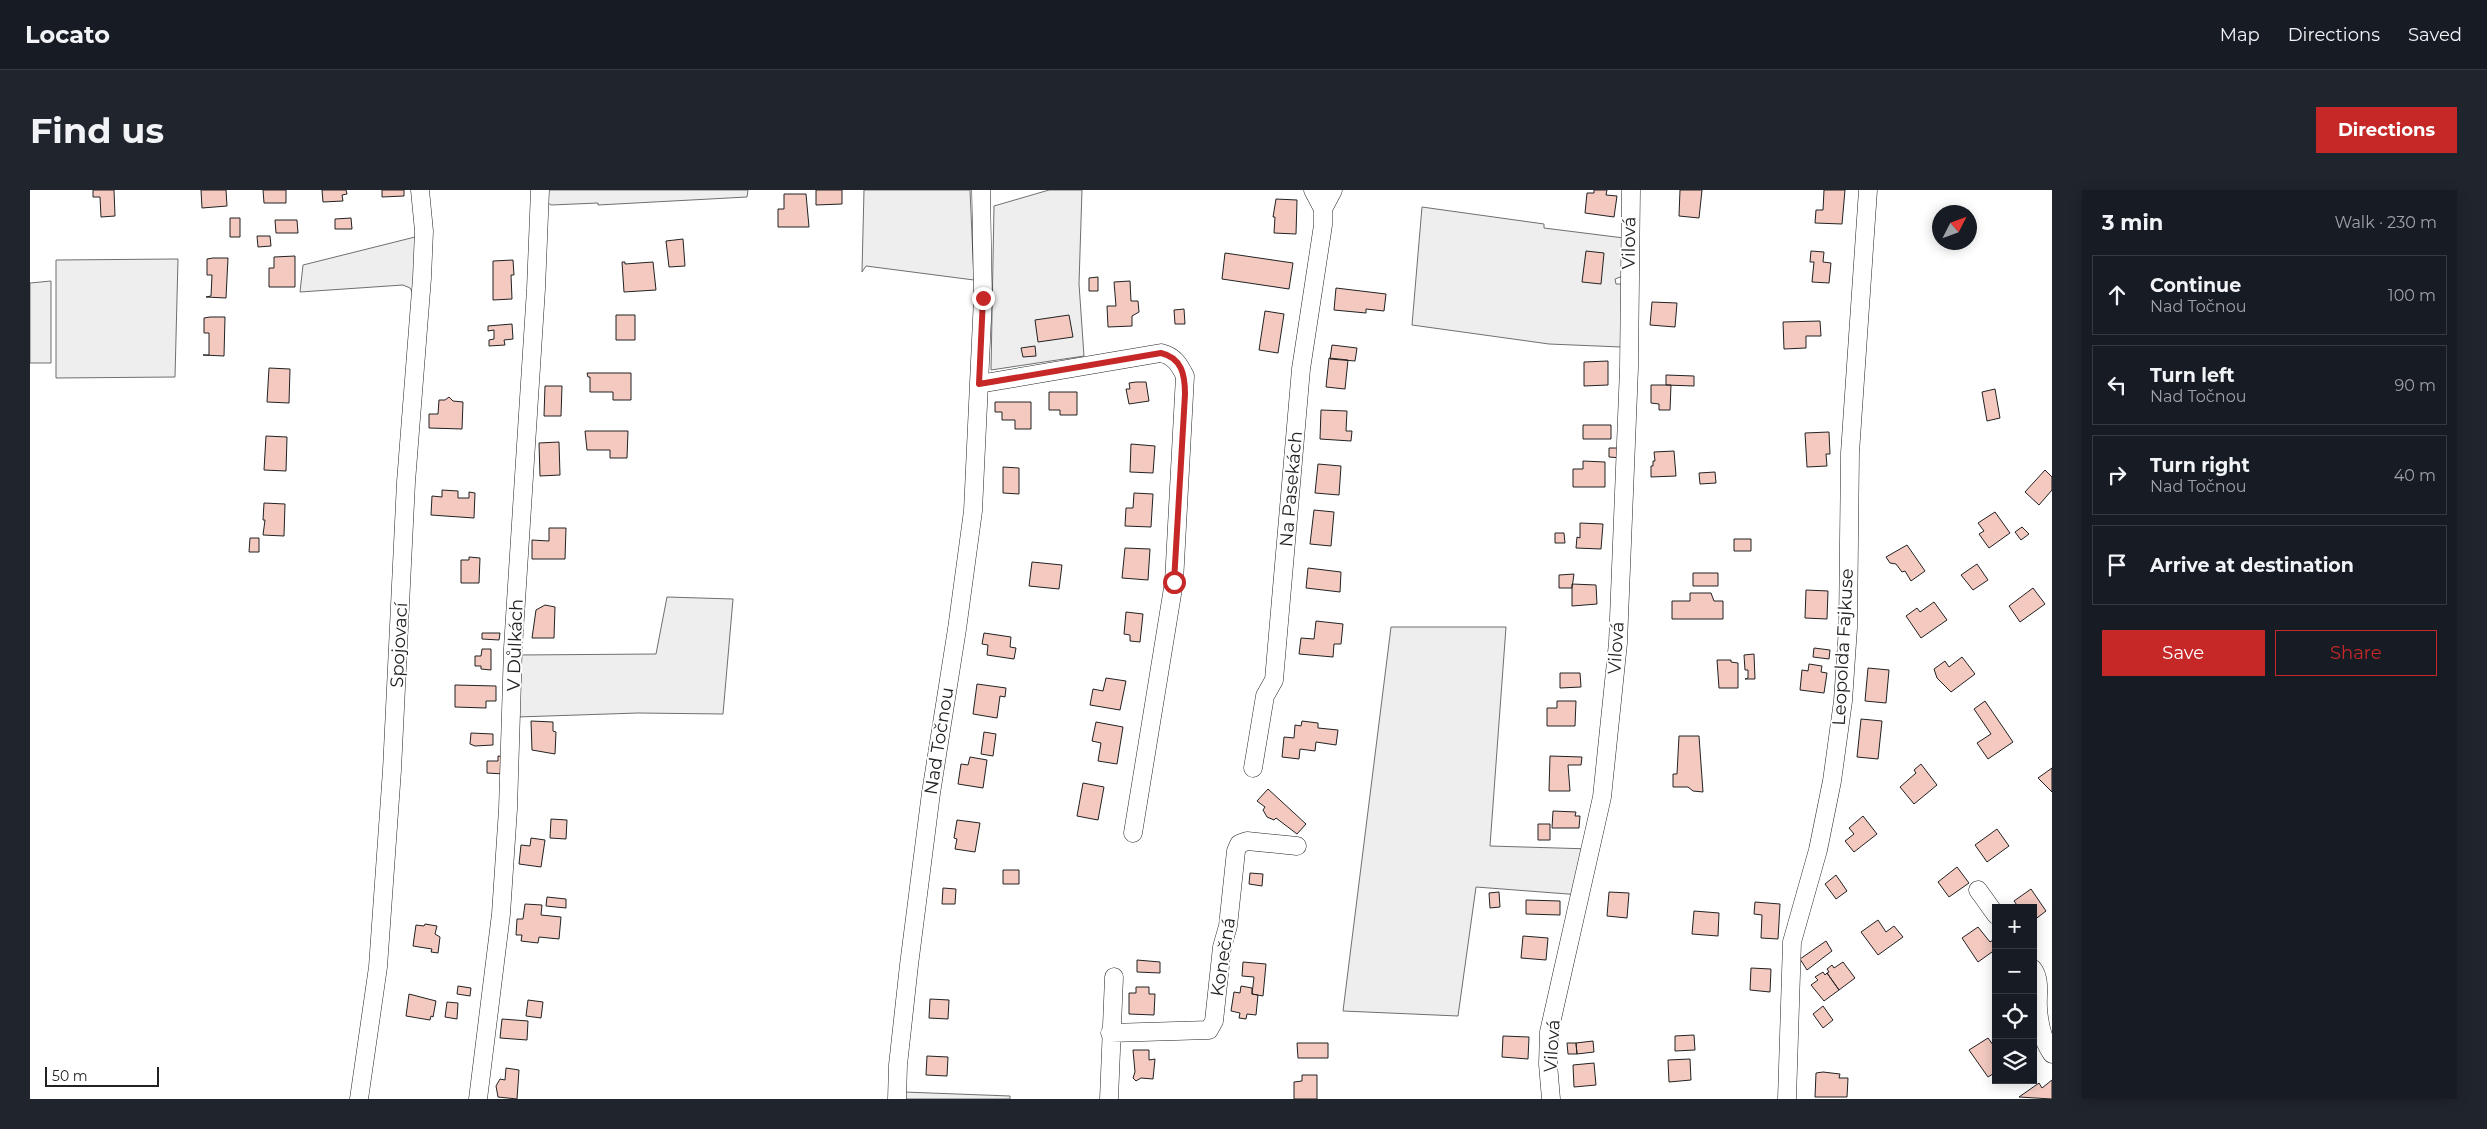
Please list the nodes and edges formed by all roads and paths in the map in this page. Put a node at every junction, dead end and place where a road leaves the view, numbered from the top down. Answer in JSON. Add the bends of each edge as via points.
{"nodes":[{"id":1,"x":420,"y":190,"type":"edge"},
{"id":2,"x":540,"y":190,"type":"edge"},
{"id":3,"x":981,"y":190,"type":"edge"},
{"id":4,"x":1313,"y":190,"type":"edge"},
{"id":5,"x":1333,"y":190,"type":"edge"},
{"id":6,"x":1631,"y":190,"type":"edge"},
{"id":7,"x":1868,"y":190,"type":"edge"},
{"id":8,"x":1323,"y":209,"type":"junction"},
{"id":9,"x":979,"y":384,"type":"junction"},
{"id":10,"x":1253,"y":768,"type":"dead end"},
{"id":11,"x":1132,"y":833,"type":"dead end"},
{"id":12,"x":1297,"y":846,"type":"dead end"},
{"id":13,"x":1978,"y":890,"type":"dead end"},
{"id":14,"x":1992,"y":909,"type":"edge"},
{"id":15,"x":2037,"y":974,"type":"edge"},
{"id":16,"x":1114,"y":977,"type":"dead end"},
{"id":17,"x":1110,"y":1033,"type":"junction"},
{"id":18,"x":2052,"y":1054,"type":"edge"},
{"id":19,"x":359,"y":1099,"type":"edge"},
{"id":20,"x":478,"y":1099,"type":"edge"},
{"id":21,"x":897,"y":1099,"type":"edge"},
{"id":22,"x":1109,"y":1099,"type":"edge"},
{"id":23,"x":1551,"y":1099,"type":"edge"},
{"id":24,"x":1787,"y":1099,"type":"edge"}],
"edges":[{"from":1,"to":19,"type":"street","name":"Spojovací","via":[[424,231],[422,286],[406,482],[392,770],[378,967]]},
{"from":2,"to":20,"type":"street","name":"V Důlkách","via":[[501,914]]},
{"from":3,"to":9,"type":"street","name":"Nad Točnou","via":[[983,298]]},
{"from":4,"to":8,"type":"street"},
{"from":5,"to":8,"type":"street","name":"Na Pasekách"},
{"from":6,"to":23,"type":"street","name":"Vilová","via":[[1618,643],[1602,797],[1549,1032]]},
{"from":7,"to":24,"type":"street","name":"Leopolda Fajkuse","via":[[1850,453],[1848,628],[1843,700],[1818,850],[1792,942]]},
{"from":8,"to":10,"type":"street","name":"Na Pasekách","via":[[1301,369],[1274,680],[1265,696]]},
{"from":9,"to":11,"type":"street","via":[[1161,353],[1171,356],[1185,376],[1174,582]]},
{"from":9,"to":21,"type":"street","name":"Nad Točnou","via":[[972,510],[908,974]]},
{"from":12,"to":17,"type":"street","name":"Konečná","via":[[1246,840],[1239,844],[1214,1020],[1209,1030]]},
{"from":13,"to":14,"type":"street"},
{"from":15,"to":18,"type":"street","via":[[2038,1008],[2045,1044]]},
{"from":16,"to":17,"type":"street"},
{"from":17,"to":22,"type":"street"}]}
